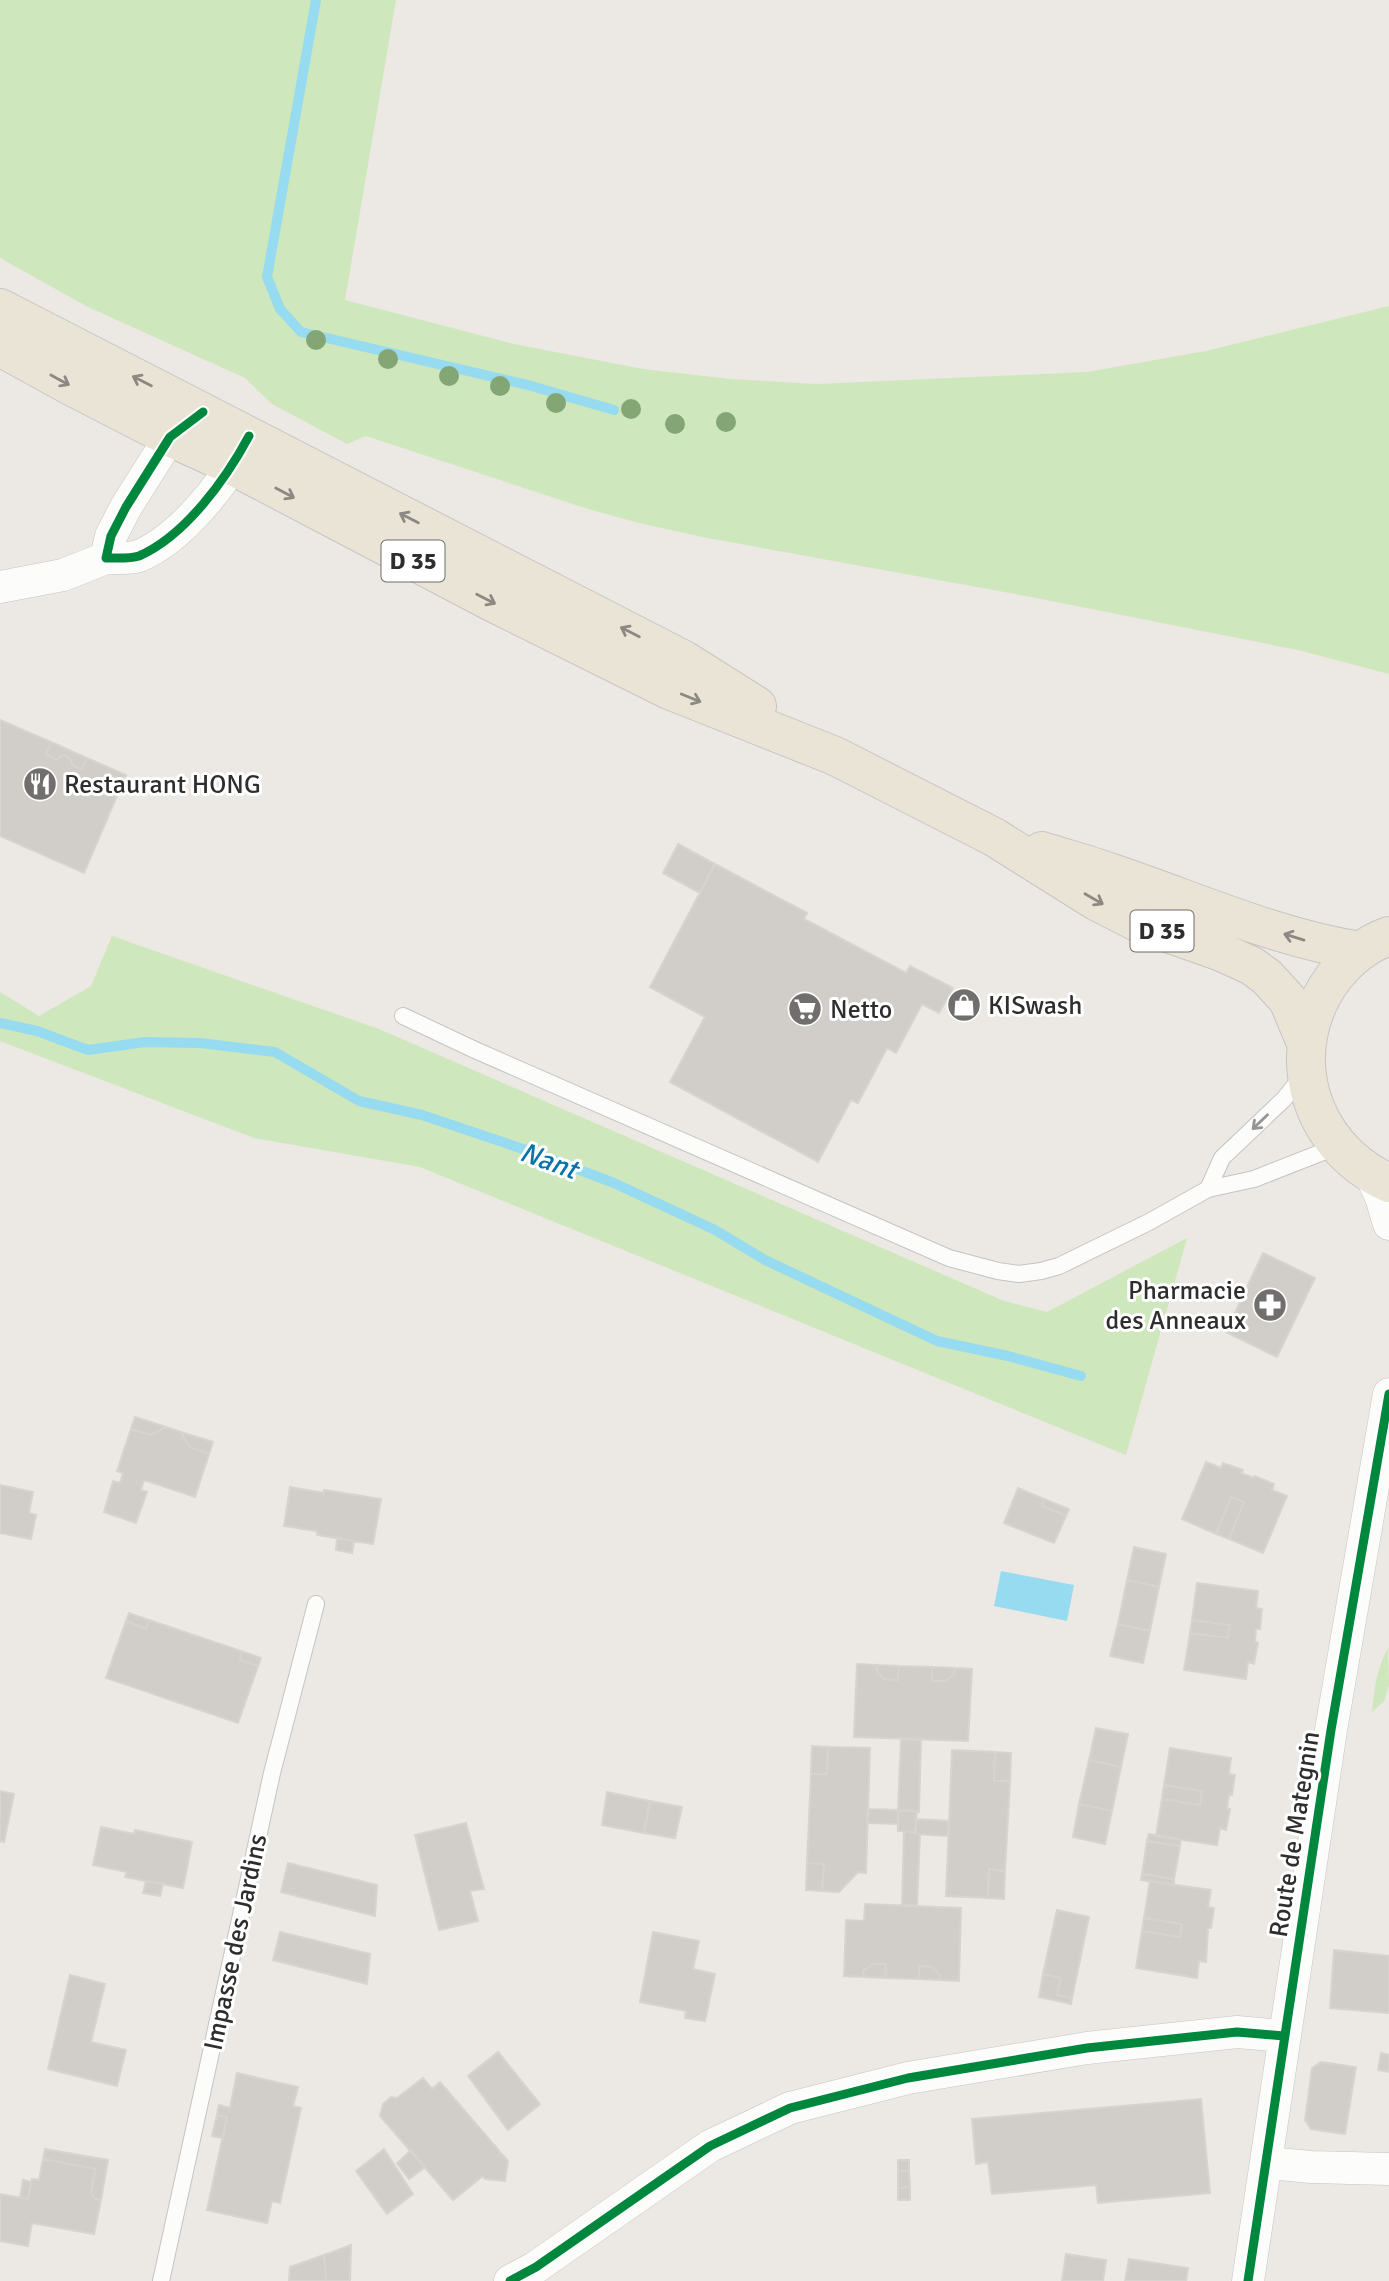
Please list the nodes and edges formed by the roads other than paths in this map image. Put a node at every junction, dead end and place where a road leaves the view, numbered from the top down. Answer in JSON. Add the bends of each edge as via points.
{"nodes":[{"id":1,"x":0,"y":308,"type":"edge"},
{"id":2,"x":0,"y":347,"type":"edge"},
{"id":3,"x":203,"y":412,"type":"junction"},
{"id":4,"x":170,"y":437,"type":"junction"},
{"id":5,"x":241,"y":451,"type":"junction"},
{"id":6,"x":106,"y":558,"type":"junction"},
{"id":7,"x":0,"y":587,"type":"edge"},
{"id":8,"x":994,"y":836,"type":"junction"},
{"id":9,"x":1375,"y":944,"type":"edge"},
{"id":10,"x":403,"y":1016,"type":"dead end"},
{"id":11,"x":1306,"y":1058,"type":"junction"},
{"id":12,"x":1338,"y":1146,"type":"junction"},
{"id":13,"x":1379,"y":1178,"type":"edge"},
{"id":14,"x":1208,"y":1189,"type":"junction"},
{"id":15,"x":1389,"y":1224,"type":"edge"},
{"id":16,"x":1389,"y":1394,"type":"edge"},
{"id":17,"x":316,"y":1604,"type":"dead end"},
{"id":18,"x":1284,"y":2036,"type":"junction"},
{"id":19,"x":1266,"y":2163,"type":"junction"},
{"id":20,"x":1389,"y":2169,"type":"edge"},
{"id":21,"x":162,"y":2281,"type":"edge"},
{"id":22,"x":510,"y":2281,"type":"edge"},
{"id":23,"x":1248,"y":2281,"type":"edge"}],
"edges":[{"from":3,"to":1,"type":"main road","number":"D 35","one_way":true},
{"from":2,"to":4,"type":"main road","number":"D 35","one_way":true},
{"from":3,"to":4,"type":"street"},
{"from":3,"to":5,"type":"main road","number":"D 35"},
{"from":4,"to":5,"type":"main road","number":"D 35"},
{"from":4,"to":6,"type":"street","via":[[126,507]]},
{"from":5,"to":6,"type":"street","via":[[191,517],[164,541],[136,557]]},
{"from":5,"to":8,"type":"main road","number":"D 35","via":[[490,601],[669,690],[835,756]]},
{"from":6,"to":7,"type":"street","via":[[63,575]]},
{"from":9,"to":8,"type":"main road","number":"D 35","one_way":true,"via":[[1323,945],[1289,936]]},
{"from":8,"to":11,"type":"main road","number":"D 35","one_way":true,"via":[[1096,901],[1252,966],[1288,1000]]},
{"from":9,"to":11,"type":"main road","via":[[1340,970],[1324,992],[1312,1016]]},
{"from":10,"to":14,"type":"lane","via":[[949,1258],[998,1271],[1019,1274],[1059,1266]]},
{"from":11,"to":12,"type":"main road","via":[[1311,1099]]},
{"from":11,"to":14,"type":"lane","one_way":true,"via":[[1284,1099],[1222,1158]]},
{"from":12,"to":13,"type":"main road"},
{"from":12,"to":14,"type":"lane","via":[[1254,1179]]},
{"from":13,"to":15,"type":"street"},
{"from":16,"to":18,"type":"street","name":"Route de Mategnin"},
{"from":17,"to":21,"type":"lane","name":"Impasse des Jardins","via":[[272,1773]]},
{"from":18,"to":19,"type":"street","name":"Route de Mategnin"},
{"from":18,"to":22,"type":"street","via":[[1237,2032],[1087,2048],[908,2078],[790,2108],[710,2146]]},
{"from":19,"to":20,"type":"street"},
{"from":19,"to":23,"type":"street","name":"Route de Mategnin"}]}
